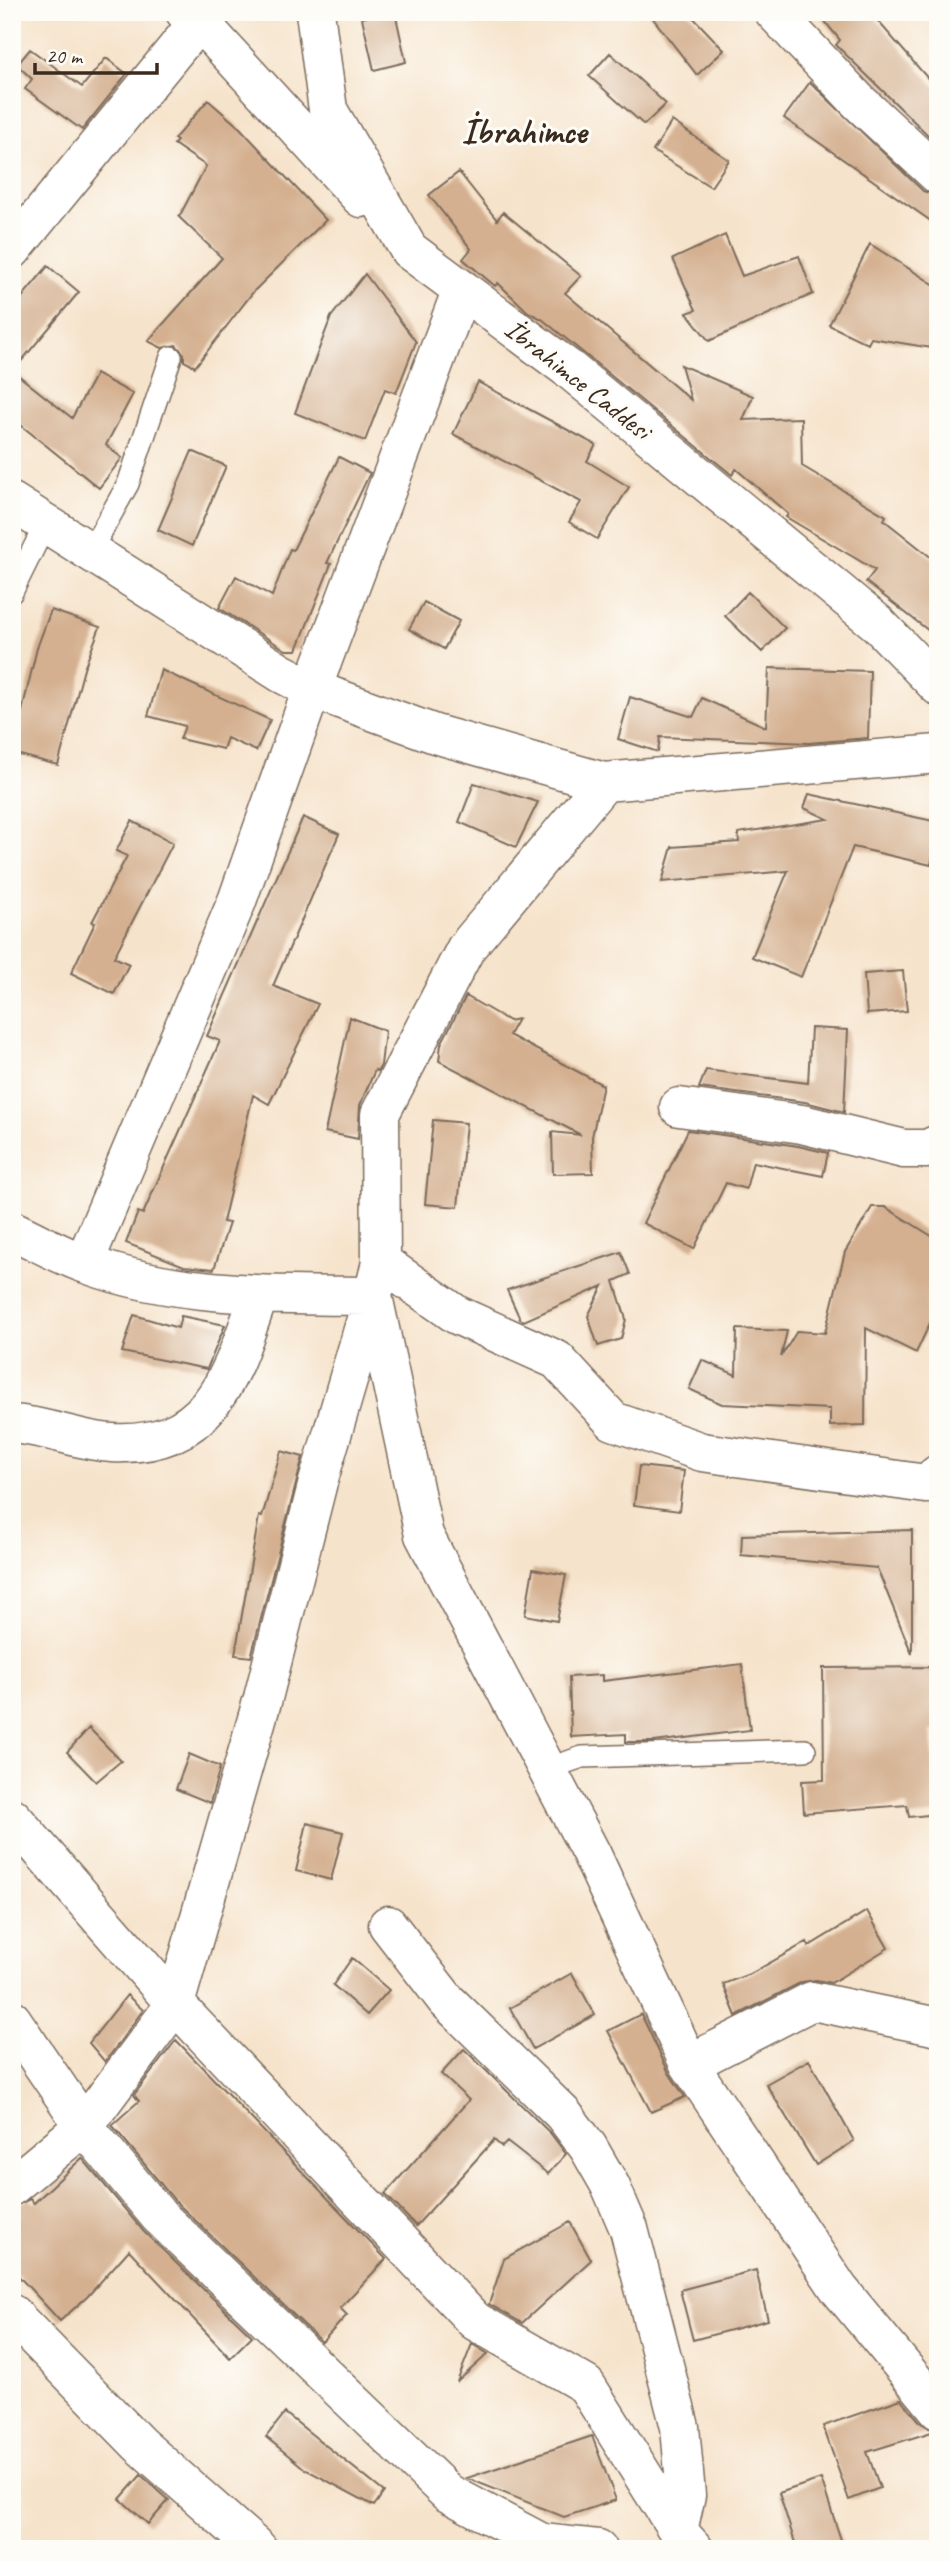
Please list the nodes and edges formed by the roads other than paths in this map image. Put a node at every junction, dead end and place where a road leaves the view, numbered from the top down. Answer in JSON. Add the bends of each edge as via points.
{"nodes":[{"id":1,"x":315,"y":12,"type":"edge"},
{"id":2,"x":774,"y":12,"type":"edge"},
{"id":3,"x":198,"y":15,"type":"edge"},
{"id":4,"x":938,"y":175,"type":"edge"},
{"id":5,"x":12,"y":250,"type":"edge"},
{"id":6,"x":409,"y":250,"type":"junction"},
{"id":7,"x":461,"y":289,"type":"junction"},
{"id":8,"x":171,"y":357,"type":"dead end"},
{"id":9,"x":12,"y":502,"type":"edge"},
{"id":10,"x":46,"y":523,"type":"junction"},
{"id":11,"x":90,"y":552,"type":"junction"},
{"id":12,"x":12,"y":593,"type":"edge"},
{"id":13,"x":938,"y":686,"type":"edge"},
{"id":14,"x":312,"y":689,"type":"junction"},
{"id":15,"x":938,"y":754,"type":"edge"},
{"id":16,"x":604,"y":782,"type":"junction"},
{"id":17,"x":679,"y":1107,"type":"dead end"},
{"id":18,"x":938,"y":1144,"type":"edge"},
{"id":19,"x":12,"y":1230,"type":"edge"},
{"id":20,"x":84,"y":1264,"type":"junction"},
{"id":21,"x":377,"y":1279,"type":"junction"},
{"id":22,"x":259,"y":1295,"type":"junction"},
{"id":23,"x":12,"y":1424,"type":"edge"},
{"id":24,"x":938,"y":1474,"type":"edge"},
{"id":25,"x":805,"y":1750,"type":"dead end"},
{"id":26,"x":547,"y":1769,"type":"junction"},
{"id":27,"x":12,"y":1817,"type":"edge"},
{"id":28,"x":388,"y":1925,"type":"dead end"},
{"id":29,"x":175,"y":2004,"type":"junction"},
{"id":30,"x":12,"y":2020,"type":"edge"},
{"id":31,"x":938,"y":2027,"type":"edge"},
{"id":32,"x":689,"y":2064,"type":"junction"},
{"id":33,"x":84,"y":2126,"type":"junction"},
{"id":34,"x":12,"y":2186,"type":"edge"},
{"id":35,"x":12,"y":2314,"type":"edge"},
{"id":36,"x":938,"y":2409,"type":"edge"},
{"id":37,"x":686,"y":2540,"type":"edge"},
{"id":38,"x":258,"y":2549,"type":"edge"},
{"id":39,"x":598,"y":2549,"type":"edge"}],
"edges":[{"from":1,"to":6,"type":"street","name":"İbrahimce Caddesi","via":[[328,110]]},
{"from":2,"to":4,"type":"street","via":[[859,102]]},
{"from":3,"to":5,"type":"street"},
{"from":3,"to":6,"type":"street"},
{"from":6,"to":7,"type":"street","name":"İbrahimce Caddesi"},
{"from":7,"to":13,"type":"street","name":"İbrahimce Caddesi","via":[[570,370],[866,614]]},
{"from":7,"to":14,"type":"street"},
{"from":8,"to":11,"type":"lane","via":[[128,484]]},
{"from":9,"to":10,"type":"street"},
{"from":10,"to":11,"type":"street"},
{"from":10,"to":12,"type":"lane"},
{"from":11,"to":14,"type":"street"},
{"from":14,"to":16,"type":"street","via":[[435,734]]},
{"from":14,"to":20,"type":"street","via":[[237,901]]},
{"from":15,"to":16,"type":"street"},
{"from":16,"to":21,"type":"street","via":[[466,948],[380,1114]]},
{"from":17,"to":18,"type":"street","via":[[802,1124],[904,1149]]},
{"from":19,"to":20,"type":"street"},
{"from":20,"to":22,"type":"street","via":[[205,1292]]},
{"from":21,"to":22,"type":"street"},
{"from":21,"to":24,"type":"street","via":[[557,1360],[613,1421],[702,1452],[926,1484]]},
{"from":21,"to":26,"type":"street","via":[[424,1535]]},
{"from":21,"to":29,"type":"street"},
{"from":22,"to":23,"type":"street","via":[[236,1361],[203,1416],[162,1440],[111,1443]]},
{"from":25,"to":26,"type":"lane","via":[[582,1757]]},
{"from":26,"to":32,"type":"street"},
{"from":27,"to":29,"type":"street"},
{"from":28,"to":37,"type":"street","via":[[446,2000],[563,2114],[611,2187],[629,2229],[680,2427]]},
{"from":29,"to":33,"type":"street"},
{"from":29,"to":37,"type":"street","via":[[475,2321],[586,2385]]},
{"from":30,"to":33,"type":"street"},
{"from":31,"to":32,"type":"street","via":[[812,2001]]},
{"from":32,"to":36,"type":"street","via":[[839,2289]]},
{"from":33,"to":34,"type":"street"},
{"from":33,"to":39,"type":"street","via":[[159,2216],[448,2493],[542,2543]]},
{"from":35,"to":38,"type":"street","via":[[139,2444]]}]}
